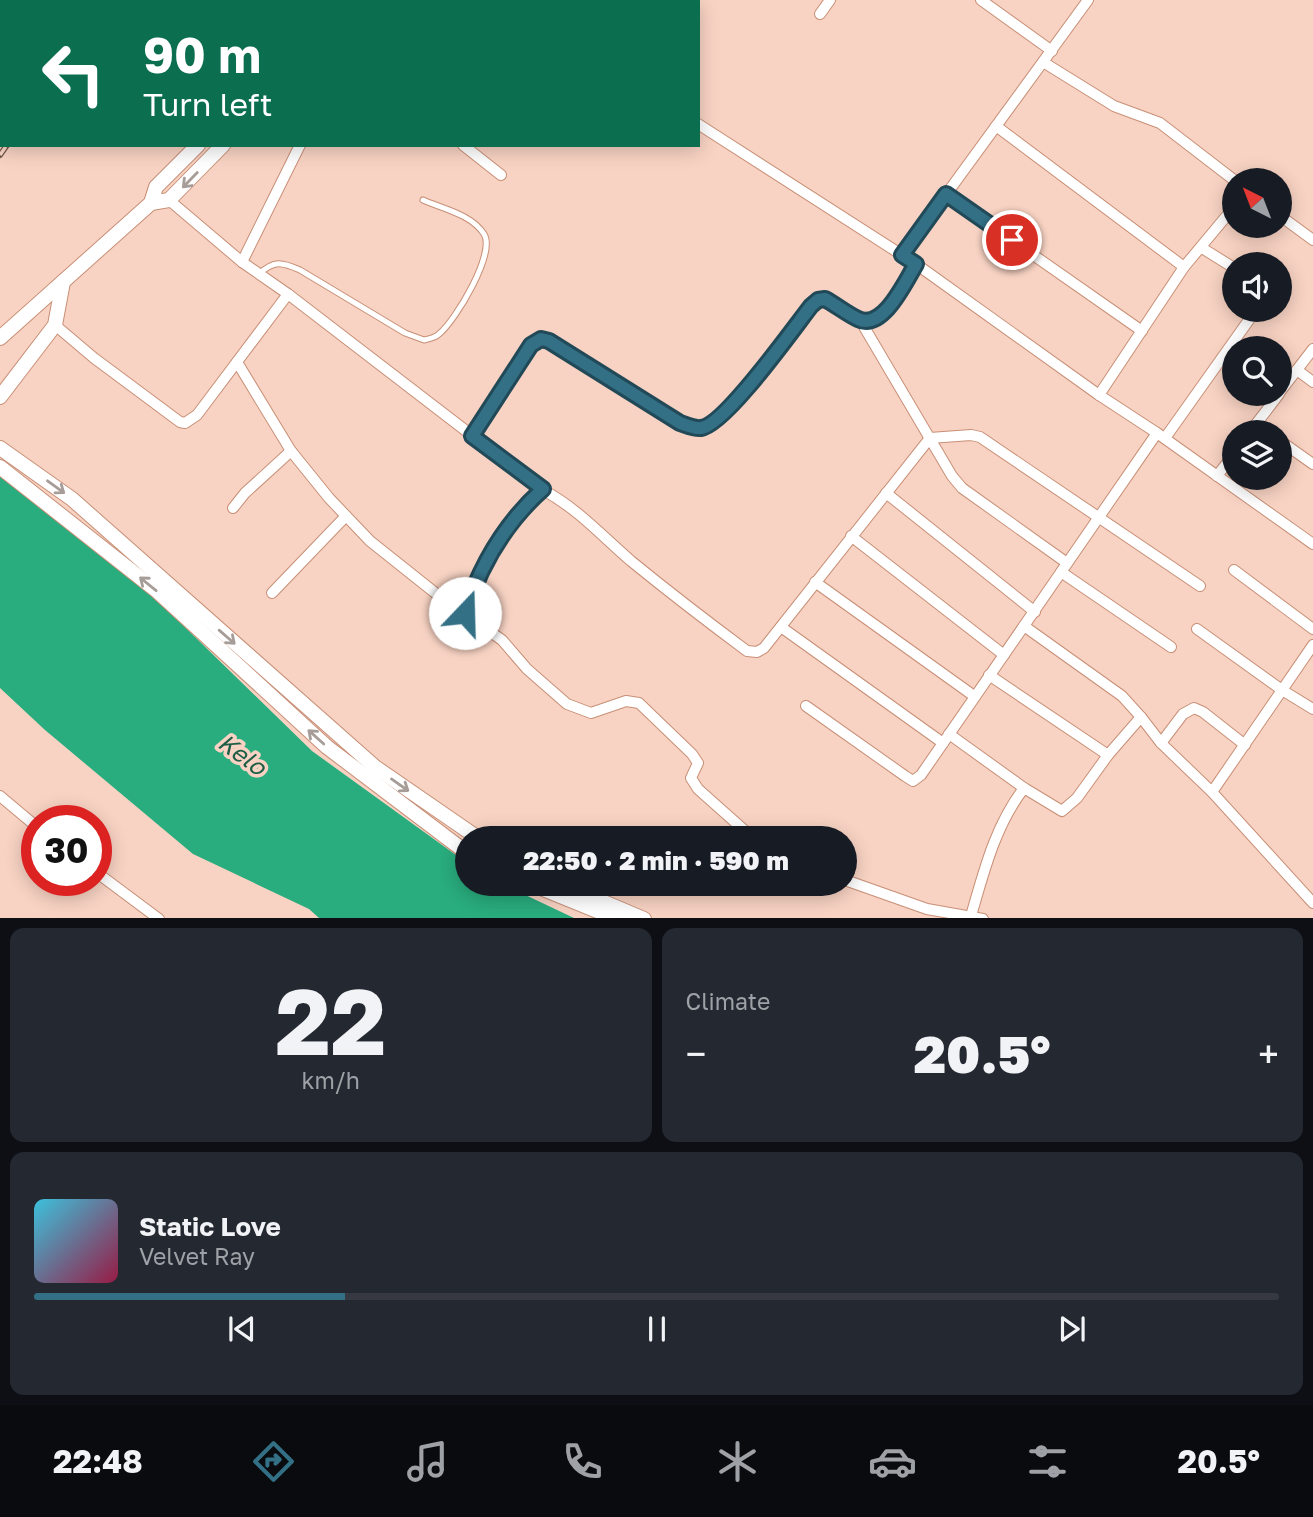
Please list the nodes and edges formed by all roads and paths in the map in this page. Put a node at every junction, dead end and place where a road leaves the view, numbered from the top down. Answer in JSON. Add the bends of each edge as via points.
{"nodes":[{"id":1,"x":830,"y":0,"type":"edge"},
{"id":2,"x":981,"y":0,"type":"edge"},
{"id":3,"x":1088,"y":0,"type":"edge"},
{"id":4,"x":820,"y":13,"type":"dead end"},
{"id":5,"x":1052,"y":51,"type":"junction"},
{"id":6,"x":1043,"y":62,"type":"junction"},
{"id":7,"x":700,"y":125,"type":"edge"},
{"id":8,"x":996,"y":126,"type":"junction"},
{"id":9,"x":196,"y":147,"type":"edge"},
{"id":10,"x":221,"y":147,"type":"edge"},
{"id":11,"x":299,"y":147,"type":"edge"},
{"id":12,"x":466,"y":147,"type":"edge"},
{"id":13,"x":1222,"y":171,"type":"edge"},
{"id":14,"x":501,"y":175,"type":"dead end"},
{"id":15,"x":946,"y":194,"type":"junction"},
{"id":16,"x":169,"y":200,"type":"junction"},
{"id":17,"x":423,"y":200,"type":"dead end"},
{"id":18,"x":151,"y":203,"type":"junction"},
{"id":19,"x":1222,"y":222,"type":"edge"},
{"id":20,"x":1292,"y":225,"type":"edge"},
{"id":21,"x":1313,"y":240,"type":"edge"},
{"id":22,"x":1202,"y":248,"type":"junction"},
{"id":23,"x":902,"y":255,"type":"junction"},
{"id":24,"x":1222,"y":260,"type":"edge"},
{"id":25,"x":242,"y":262,"type":"junction"},
{"id":26,"x":916,"y":264,"type":"junction"},
{"id":27,"x":1184,"y":267,"type":"junction"},
{"id":28,"x":259,"y":274,"type":"junction"},
{"id":29,"x":63,"y":282,"type":"junction"},
{"id":30,"x":288,"y":294,"type":"junction"},
{"id":31,"x":860,"y":320,"type":"junction"},
{"id":32,"x":1247,"y":322,"type":"edge"},
{"id":33,"x":51,"y":331,"type":"junction"},
{"id":34,"x":1142,"y":331,"type":"junction"},
{"id":35,"x":0,"y":338,"type":"edge"},
{"id":36,"x":1313,"y":349,"type":"edge"},
{"id":37,"x":237,"y":362,"type":"junction"},
{"id":38,"x":1297,"y":370,"type":"junction"},
{"id":39,"x":1292,"y":377,"type":"edge"},
{"id":40,"x":1313,"y":382,"type":"edge"},
{"id":41,"x":1098,"y":395,"type":"junction"},
{"id":42,"x":0,"y":397,"type":"edge"},
{"id":43,"x":1270,"y":406,"type":"edge"},
{"id":44,"x":1259,"y":420,"type":"edge"},
{"id":45,"x":472,"y":436,"type":"junction"},
{"id":46,"x":1161,"y":436,"type":"junction"},
{"id":47,"x":930,"y":438,"type":"junction"},
{"id":48,"x":0,"y":448,"type":"edge"},
{"id":49,"x":1292,"y":449,"type":"edge"},
{"id":50,"x":292,"y":451,"type":"junction"},
{"id":51,"x":1313,"y":464,"type":"edge"},
{"id":52,"x":0,"y":467,"type":"edge"},
{"id":53,"x":1222,"y":470,"type":"edge"},
{"id":54,"x":1217,"y":476,"type":"junction"},
{"id":55,"x":543,"y":489,"type":"junction"},
{"id":56,"x":886,"y":493,"type":"junction"},
{"id":57,"x":233,"y":509,"type":"dead end"},
{"id":58,"x":346,"y":516,"type":"junction"},
{"id":59,"x":1099,"y":518,"type":"junction"},
{"id":60,"x":851,"y":536,"type":"junction"},
{"id":61,"x":1313,"y":544,"type":"edge"},
{"id":62,"x":1064,"y":567,"type":"junction"},
{"id":63,"x":1234,"y":570,"type":"dead end"},
{"id":64,"x":816,"y":582,"type":"junction"},
{"id":65,"x":1200,"y":586,"type":"dead end"},
{"id":66,"x":272,"y":593,"type":"dead end"},
{"id":67,"x":1035,"y":612,"type":"junction"},
{"id":68,"x":465,"y":613,"type":"junction"},
{"id":69,"x":1024,"y":626,"type":"junction"},
{"id":70,"x":781,"y":627,"type":"junction"},
{"id":71,"x":1197,"y":629,"type":"dead end"},
{"id":72,"x":1313,"y":629,"type":"edge"},
{"id":73,"x":1313,"y":645,"type":"edge"},
{"id":74,"x":1171,"y":647,"type":"dead end"},
{"id":75,"x":1004,"y":654,"type":"junction"},
{"id":76,"x":989,"y":676,"type":"junction"},
{"id":77,"x":1282,"y":690,"type":"junction"},
{"id":78,"x":974,"y":696,"type":"junction"},
{"id":79,"x":806,"y":706,"type":"dead end"},
{"id":80,"x":1313,"y":709,"type":"edge"},
{"id":81,"x":1142,"y":717,"type":"junction"},
{"id":82,"x":946,"y":738,"type":"junction"},
{"id":83,"x":1161,"y":743,"type":"junction"},
{"id":84,"x":1245,"y":744,"type":"junction"},
{"id":85,"x":1108,"y":755,"type":"junction"},
{"id":86,"x":1024,"y":788,"type":"junction"},
{"id":87,"x":1212,"y":792,"type":"junction"},
{"id":88,"x":0,"y":796,"type":"edge"},
{"id":89,"x":21,"y":814,"type":"edge"},
{"id":90,"x":460,"y":826,"type":"edge"},
{"id":91,"x":740,"y":826,"type":"edge"},
{"id":92,"x":455,"y":844,"type":"edge"},
{"id":93,"x":112,"y":884,"type":"edge"},
{"id":94,"x":857,"y":884,"type":"edge"},
{"id":95,"x":560,"y":896,"type":"edge"},
{"id":96,"x":589,"y":896,"type":"edge"},
{"id":97,"x":1313,"y":903,"type":"edge"},
{"id":98,"x":971,"y":916,"type":"junction"},
{"id":99,"x":158,"y":918,"type":"edge"},
{"id":100,"x":615,"y":918,"type":"edge"},
{"id":101,"x":642,"y":918,"type":"edge"},
{"id":102,"x":979,"y":918,"type":"edge"}],
"edges":[{"from":1,"to":4,"type":"street"},
{"from":2,"to":5,"type":"street"},
{"from":3,"to":5,"type":"street"},
{"from":5,"to":6,"type":"street"},
{"from":6,"to":8,"type":"street"},
{"from":6,"to":13,"type":"street","via":[[1114,106],[1160,123]]},
{"from":7,"to":23,"type":"street"},
{"from":8,"to":15,"type":"street"},
{"from":8,"to":27,"type":"street"},
{"from":9,"to":18,"type":"street","via":[[156,187]]},
{"from":10,"to":16,"type":"street","one_way":true},
{"from":11,"to":25,"type":"street"},
{"from":12,"to":14,"type":"street"},
{"from":15,"to":23,"type":"street"},
{"from":15,"to":34,"type":"street"},
{"from":16,"to":18,"type":"street"},
{"from":16,"to":25,"type":"street"},
{"from":17,"to":28,"type":"lane","via":[[472,220],[485,236],[487,250],[469,294],[439,335],[424,340],[405,333],[282,262]]},
{"from":18,"to":29,"type":"street"},
{"from":19,"to":22,"type":"street"},
{"from":20,"to":21,"type":"street"},
{"from":22,"to":24,"type":"street"},
{"from":22,"to":27,"type":"street"},
{"from":23,"to":26,"type":"street"},
{"from":25,"to":28,"type":"street"},
{"from":26,"to":31,"type":"street","via":[[884,315]]},
{"from":26,"to":41,"type":"street"},
{"from":27,"to":34,"type":"street"},
{"from":28,"to":30,"type":"street"},
{"from":29,"to":33,"type":"street"},
{"from":29,"to":35,"type":"street"},
{"from":30,"to":37,"type":"street"},
{"from":30,"to":45,"type":"street"},
{"from":31,"to":45,"type":"street","via":[[825,299],[818,300],[733,404],[712,424],[699,429],[680,423],[541,339],[531,345]]},
{"from":31,"to":47,"type":"street"},
{"from":32,"to":46,"type":"street"},
{"from":33,"to":37,"type":"street","via":[[185,423],[197,415]]},
{"from":33,"to":42,"type":"street"},
{"from":34,"to":41,"type":"street"},
{"from":36,"to":38,"type":"street"},
{"from":37,"to":50,"type":"street"},
{"from":38,"to":39,"type":"street"},
{"from":38,"to":40,"type":"street"},
{"from":41,"to":46,"type":"street"},
{"from":43,"to":44,"type":"street"},
{"from":45,"to":55,"type":"street"},
{"from":46,"to":54,"type":"street"},
{"from":46,"to":59,"type":"street"},
{"from":47,"to":56,"type":"street"},
{"from":47,"to":59,"type":"street","via":[[980,437]]},
{"from":47,"to":62,"type":"street","via":[[962,488]]},
{"from":48,"to":90,"type":"street","one_way":true,"via":[[72,499],[374,767]]},
{"from":49,"to":51,"type":"street"},
{"from":50,"to":57,"type":"street"},
{"from":50,"to":58,"type":"street"},
{"from":92,"to":52,"type":"street","one_way":true,"via":[[327,747],[157,591]]},
{"from":53,"to":54,"type":"street"},
{"from":54,"to":61,"type":"street"},
{"from":55,"to":68,"type":"street","via":[[507,525]]},
{"from":55,"to":70,"type":"street","via":[[569,504],[672,595],[747,651],[764,648]]},
{"from":56,"to":60,"type":"street"},
{"from":56,"to":67,"type":"street"},
{"from":58,"to":66,"type":"street"},
{"from":58,"to":68,"type":"street","via":[[370,541]]},
{"from":59,"to":62,"type":"street"},
{"from":59,"to":65,"type":"street"},
{"from":60,"to":64,"type":"street"},
{"from":60,"to":75,"type":"street"},
{"from":62,"to":67,"type":"street"},
{"from":62,"to":74,"type":"street"},
{"from":63,"to":72,"type":"street"},
{"from":64,"to":70,"type":"street"},
{"from":64,"to":78,"type":"street"},
{"from":67,"to":69,"type":"street"},
{"from":68,"to":91,"type":"street","via":[[502,640],[567,704],[591,713],[626,701],[642,705],[698,763],[691,778],[698,789]]},
{"from":69,"to":75,"type":"street"},
{"from":69,"to":81,"type":"street","via":[[1122,696]]},
{"from":70,"to":82,"type":"street"},
{"from":71,"to":77,"type":"street"},
{"from":73,"to":77,"type":"street"},
{"from":75,"to":76,"type":"street"},
{"from":76,"to":78,"type":"street"},
{"from":76,"to":85,"type":"street"},
{"from":77,"to":80,"type":"street"},
{"from":77,"to":84,"type":"street"},
{"from":78,"to":82,"type":"street"},
{"from":79,"to":82,"type":"street","via":[[914,781]]},
{"from":81,"to":83,"type":"street"},
{"from":81,"to":85,"type":"street"},
{"from":82,"to":86,"type":"street"},
{"from":83,"to":84,"type":"street","via":[[1183,714],[1194,708]]},
{"from":83,"to":87,"type":"street"},
{"from":84,"to":87,"type":"street"},
{"from":85,"to":86,"type":"street","via":[[1077,799],[1062,811]]},
{"from":86,"to":98,"type":"street","via":[[993,841]]},
{"from":87,"to":97,"type":"street"},
{"from":88,"to":89,"type":"street"},
{"from":93,"to":99,"type":"street"},
{"from":94,"to":98,"type":"street","via":[[927,909]]},
{"from":95,"to":100,"type":"street"},
{"from":96,"to":101,"type":"street"},
{"from":98,"to":102,"type":"street"}]}
